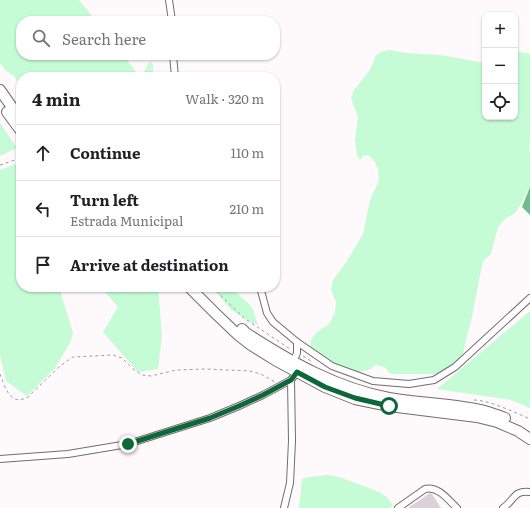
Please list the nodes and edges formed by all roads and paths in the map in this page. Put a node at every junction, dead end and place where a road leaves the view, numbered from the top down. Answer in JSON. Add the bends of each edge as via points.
{"nodes":[{"id":1,"x":169,"y":0,"type":"edge"},
{"id":2,"x":171,"y":16,"type":"edge"},
{"id":3,"x":174,"y":60,"type":"edge"},
{"id":4,"x":174,"y":72,"type":"edge"},
{"id":5,"x":0,"y":90,"type":"edge"},
{"id":6,"x":0,"y":102,"type":"edge"},
{"id":7,"x":16,"y":113,"type":"edge"},
{"id":8,"x":16,"y":125,"type":"edge"},
{"id":9,"x":16,"y":160,"type":"edge"},
{"id":10,"x":0,"y":165,"type":"edge"},
{"id":11,"x":194,"y":292,"type":"edge"},
{"id":12,"x":203,"y":292,"type":"edge"},
{"id":13,"x":217,"y":292,"type":"edge"},
{"id":14,"x":261,"y":292,"type":"edge"},
{"id":15,"x":530,"y":298,"type":"edge"},
{"id":16,"x":297,"y":342,"type":"junction"},
{"id":17,"x":276,"y":356,"type":"junction"},
{"id":18,"x":295,"y":357,"type":"junction"},
{"id":19,"x":314,"y":364,"type":"dead end"},
{"id":20,"x":0,"y":374,"type":"edge"},
{"id":21,"x":294,"y":376,"type":"junction"},
{"id":22,"x":280,"y":386,"type":"junction"},
{"id":23,"x":473,"y":400,"type":"dead end"},
{"id":24,"x":530,"y":419,"type":"edge"},
{"id":25,"x":530,"y":432,"type":"edge"},
{"id":26,"x":530,"y":439,"type":"edge"},
{"id":27,"x":0,"y":459,"type":"edge"},
{"id":28,"x":530,"y":492,"type":"edge"},
{"id":29,"x":284,"y":508,"type":"edge"},
{"id":30,"x":398,"y":508,"type":"edge"},
{"id":31,"x":457,"y":508,"type":"edge"},
{"id":32,"x":503,"y":508,"type":"edge"}],
"edges":[{"from":1,"to":2,"type":"street"},
{"from":3,"to":4,"type":"street"},
{"from":5,"to":7,"type":"main road"},
{"from":6,"to":8,"type":"main road"},
{"from":9,"to":10,"type":"path"},
{"from":11,"to":17,"type":"main road","via":[[231,329],[251,344]]},
{"from":12,"to":17,"type":"main road","via":[[246,333],[254,333],[273,345]]},
{"from":13,"to":18,"type":"path","via":[[244,318]]},
{"from":14,"to":16,"type":"street","via":[[273,322]]},
{"from":15,"to":16,"type":"street","via":[[455,367],[434,380],[409,384],[373,381],[332,366]]},
{"from":16,"to":18,"type":"street"},
{"from":17,"to":18,"type":"main road"},
{"from":17,"to":21,"type":"main road"},
{"from":18,"to":19,"type":"path"},
{"from":18,"to":25,"type":"main road","via":[[330,381],[359,391],[389,398],[488,412],[508,419]]},
{"from":20,"to":22,"type":"path","via":[[11,397],[18,400],[28,397],[73,356],[113,355],[122,358],[142,375],[151,376],[176,370],[250,371],[261,374]]},
{"from":21,"to":22,"type":"street"},
{"from":21,"to":26,"type":"main road","via":[[355,398],[389,406],[477,417],[497,422]]},
{"from":21,"to":29,"type":"street","via":[[290,483]]},
{"from":22,"to":27,"type":"street","via":[[210,418],[128,444],[68,454]]},
{"from":23,"to":24,"type":"path","via":[[480,400]]},
{"from":28,"to":32,"type":"street","via":[[524,491],[515,495]]},
{"from":30,"to":31,"type":"street","via":[[430,488],[442,493]]}]}
